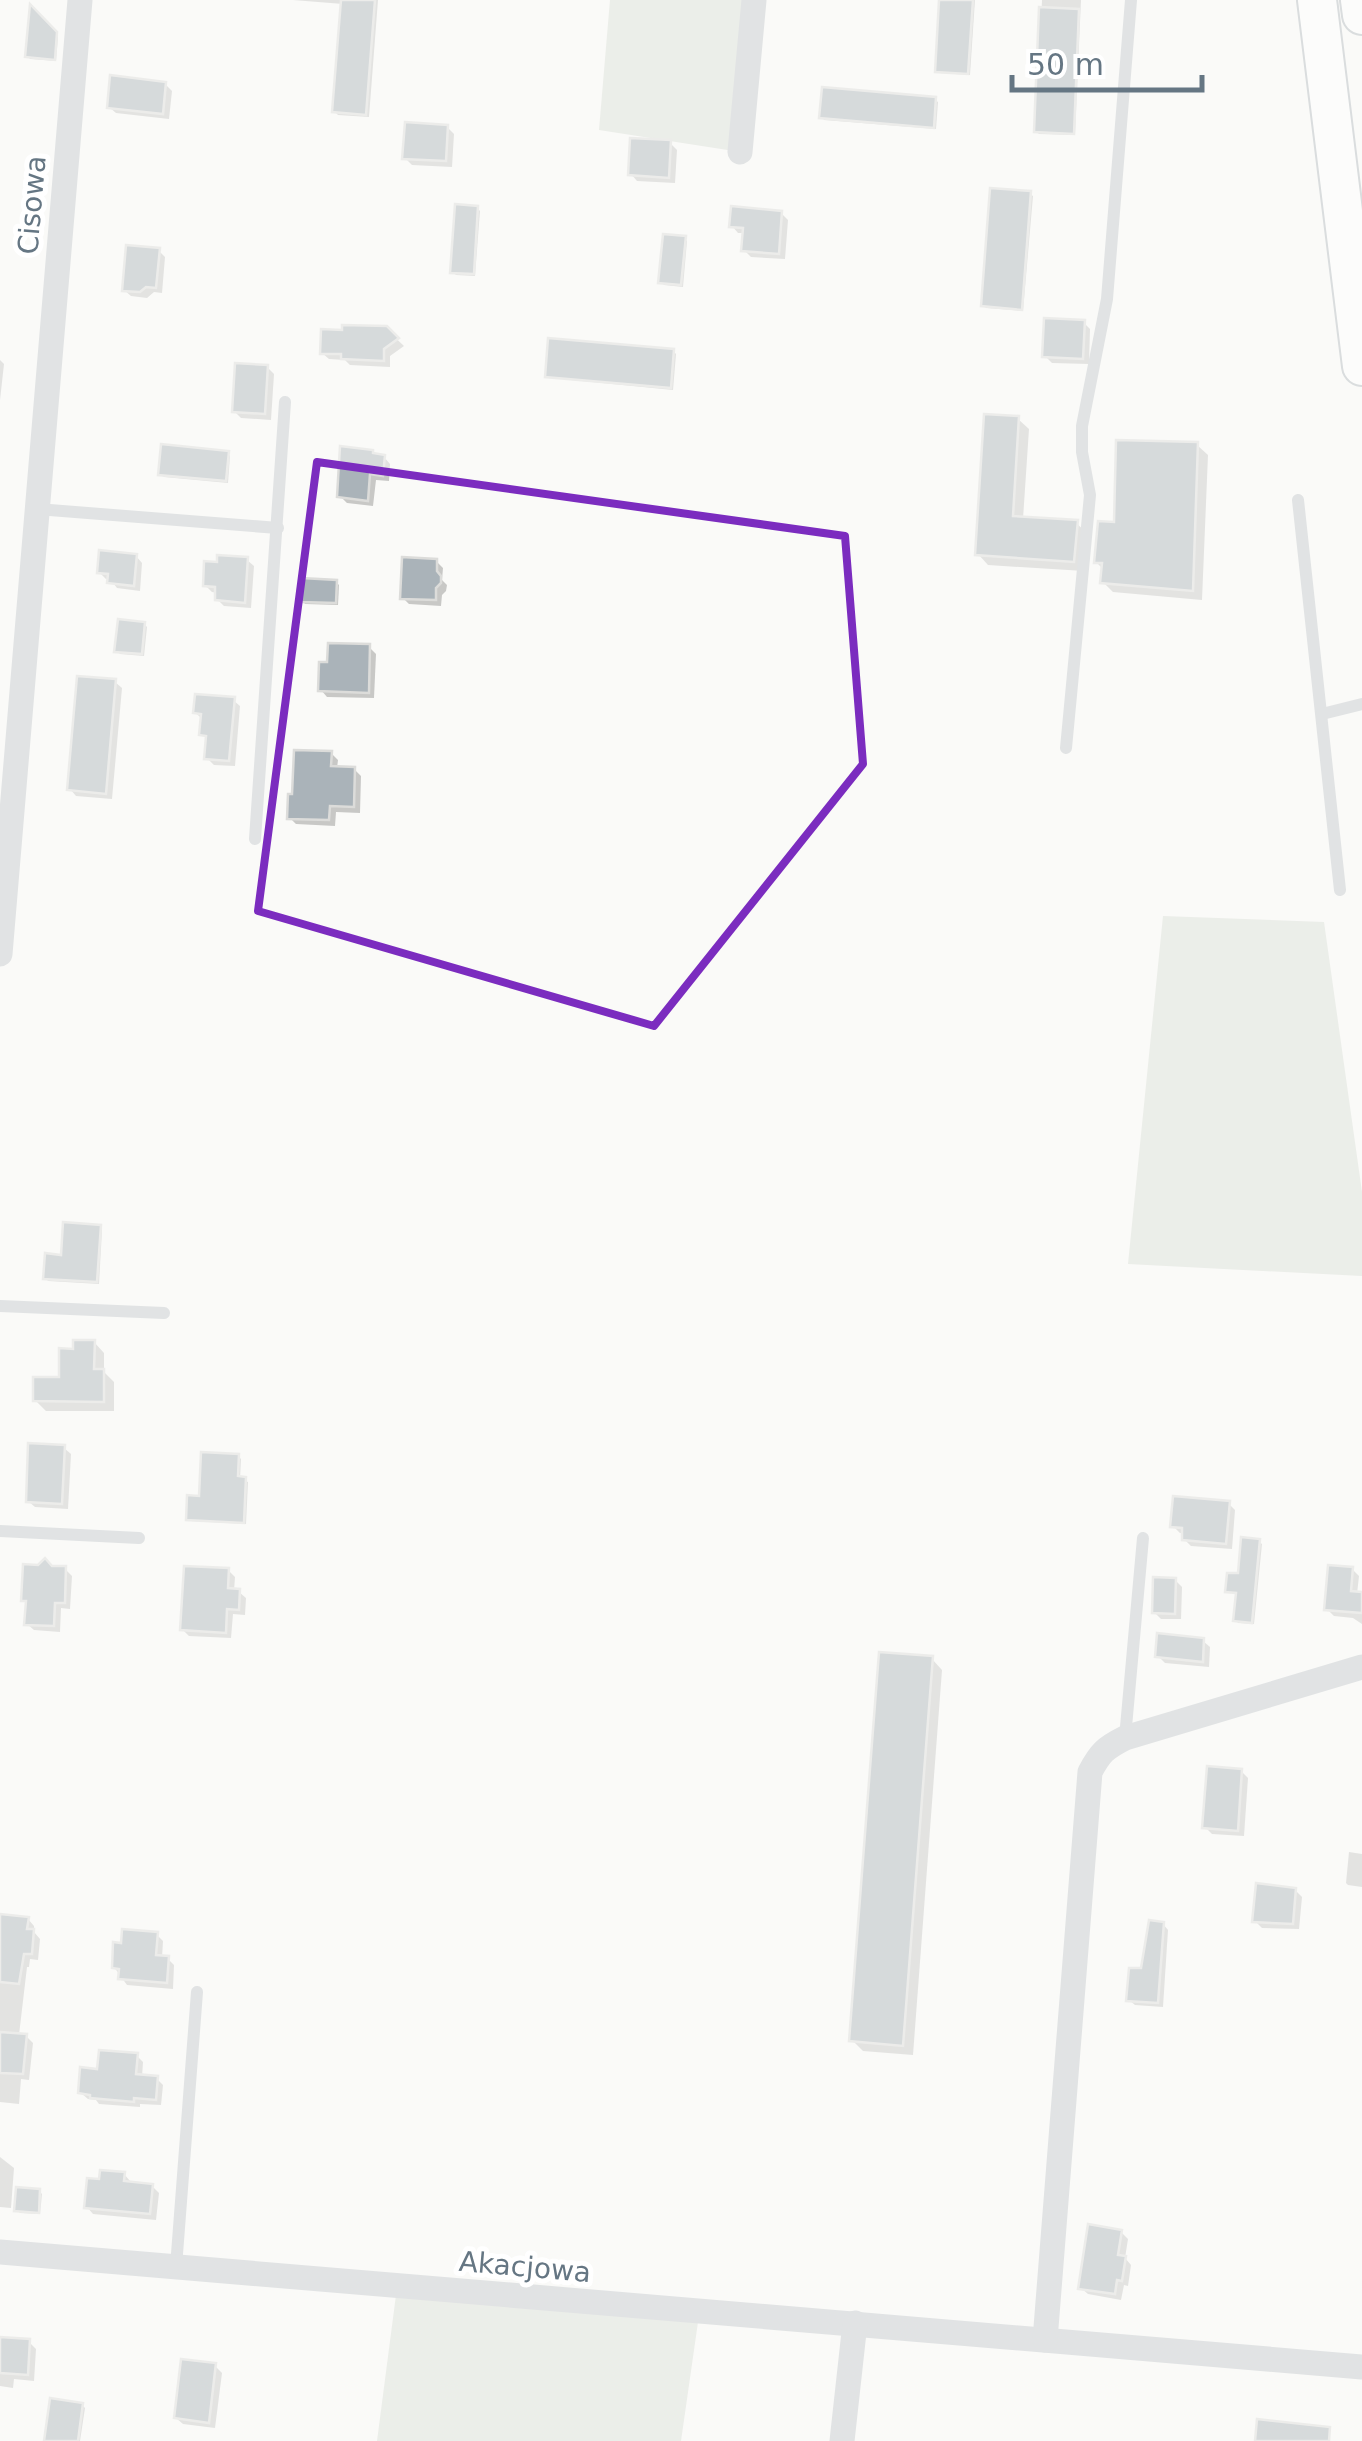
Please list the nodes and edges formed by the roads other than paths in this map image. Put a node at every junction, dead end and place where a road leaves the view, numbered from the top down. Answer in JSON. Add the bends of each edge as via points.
{"nodes":[{"id":1,"x":80,"y":0,"type":"edge"},
{"id":2,"x":754,"y":0,"type":"edge"},
{"id":3,"x":1131,"y":0,"type":"edge"},
{"id":4,"x":1317,"y":0,"type":"edge"},
{"id":5,"x":1360,"y":0,"type":"edge"},
{"id":6,"x":1362,"y":15,"type":"edge"},
{"id":7,"x":740,"y":152,"type":"dead end"},
{"id":8,"x":1362,"y":366,"type":"edge"},
{"id":9,"x":285,"y":402,"type":"dead end"},
{"id":10,"x":1298,"y":500,"type":"dead end"},
{"id":11,"x":36,"y":509,"type":"junction"},
{"id":12,"x":278,"y":528,"type":"junction"},
{"id":13,"x":1362,"y":704,"type":"edge"},
{"id":14,"x":1322,"y":714,"type":"junction"},
{"id":15,"x":1066,"y":748,"type":"dead end"},
{"id":16,"x":255,"y":840,"type":"dead end"},
{"id":17,"x":1340,"y":890,"type":"dead end"},
{"id":18,"x":0,"y":954,"type":"edge"},
{"id":19,"x":0,"y":1306,"type":"edge"},
{"id":20,"x":164,"y":1314,"type":"dead end"},
{"id":21,"x":0,"y":1532,"type":"edge"},
{"id":22,"x":139,"y":1538,"type":"dead end"},
{"id":23,"x":1143,"y":1538,"type":"dead end"},
{"id":24,"x":1362,"y":1667,"type":"edge"},
{"id":25,"x":1125,"y":1738,"type":"junction"},
{"id":26,"x":196,"y":1992,"type":"dead end"},
{"id":27,"x":0,"y":2252,"type":"edge"},
{"id":28,"x":176,"y":2268,"type":"junction"},
{"id":29,"x":855,"y":2323,"type":"junction"},
{"id":30,"x":1045,"y":2340,"type":"junction"},
{"id":31,"x":1362,"y":2368,"type":"edge"},
{"id":32,"x":842,"y":2441,"type":"edge"}],
"edges":[{"from":1,"to":11,"type":"street","name":"Cisowa"},
{"from":2,"to":7,"type":"street"},
{"from":3,"to":15,"type":"lane","via":[[1107,300],[1082,426],[1090,495]]},
{"from":4,"to":8,"type":"main road"},
{"from":5,"to":6,"type":"main road"},
{"from":9,"to":12,"type":"lane"},
{"from":10,"to":14,"type":"lane"},
{"from":11,"to":12,"type":"lane"},
{"from":11,"to":18,"type":"street","name":"Cisowa"},
{"from":12,"to":16,"type":"lane"},
{"from":13,"to":14,"type":"lane"},
{"from":14,"to":17,"type":"lane"},
{"from":19,"to":20,"type":"lane"},
{"from":21,"to":22,"type":"lane"},
{"from":23,"to":25,"type":"lane"},
{"from":24,"to":25,"type":"street"},
{"from":25,"to":30,"type":"street","via":[[1100,1754],[1090,1772]]},
{"from":26,"to":28,"type":"lane"},
{"from":27,"to":28,"type":"street","name":"Akacjowa"},
{"from":28,"to":29,"type":"street","name":"Akacjowa"},
{"from":29,"to":30,"type":"street","name":"Akacjowa"},
{"from":29,"to":32,"type":"street"},
{"from":30,"to":31,"type":"street","name":"Akacjowa"}]}
